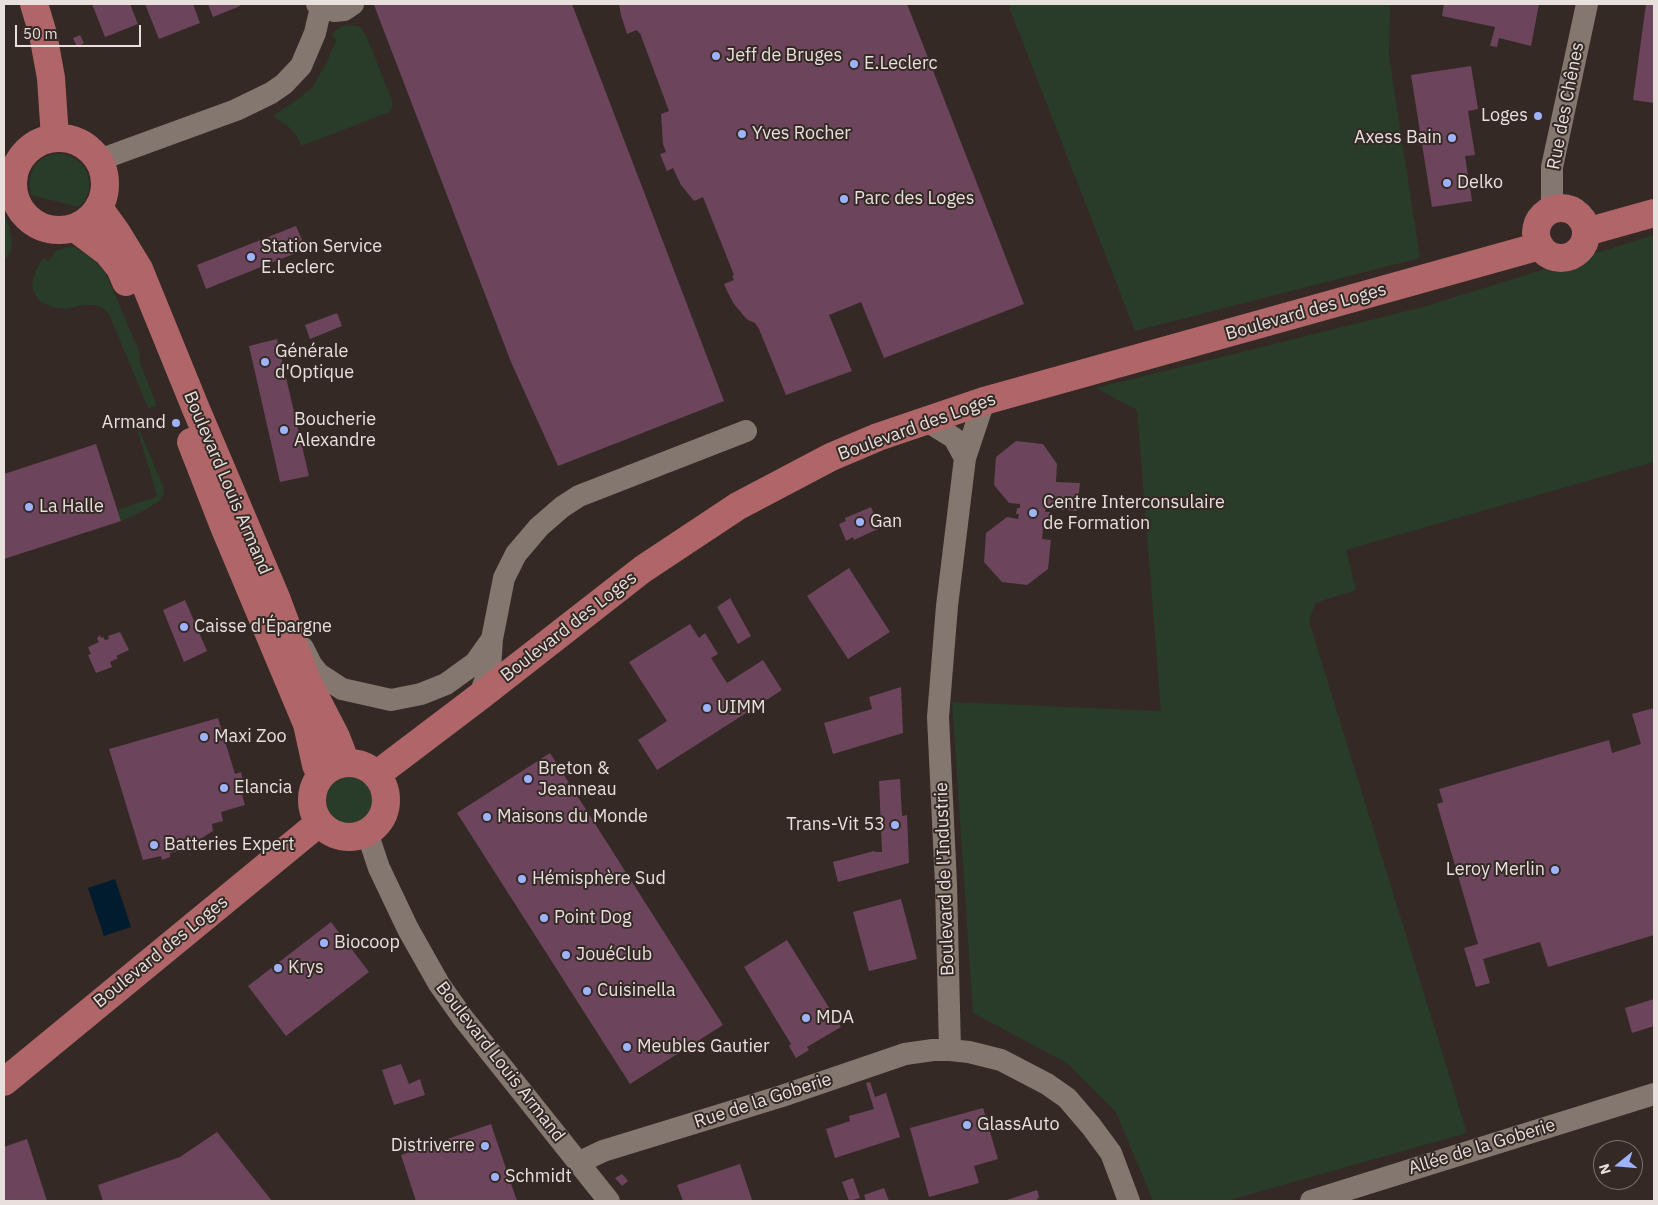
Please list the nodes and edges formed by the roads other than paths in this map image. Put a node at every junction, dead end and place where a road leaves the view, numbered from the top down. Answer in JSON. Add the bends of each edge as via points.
{"nodes":[{"id":1,"x":34,"y":4,"type":"edge"},
{"id":2,"x":353,"y":4,"type":"edge"},
{"id":3,"x":1587,"y":4,"type":"edge"},
{"id":4,"x":319,"y":6,"type":"edge"},
{"id":5,"x":55,"y":138,"type":"junction"},
{"id":6,"x":99,"y":160,"type":"junction"},
{"id":7,"x":10,"y":168,"type":"edge"},
{"id":8,"x":9,"y":194,"type":"edge"},
{"id":9,"x":99,"y":208,"type":"junction"},
{"id":10,"x":1552,"y":209,"type":"junction"},
{"id":11,"x":1654,"y":213,"type":"edge"},
{"id":12,"x":75,"y":228,"type":"junction"},
{"id":13,"x":1586,"y":232,"type":"junction"},
{"id":14,"x":1540,"y":246,"type":"junction"},
{"id":15,"x":984,"y":401,"type":"junction"},
{"id":16,"x":925,"y":420,"type":"junction"},
{"id":17,"x":746,"y":431,"type":"dead end"},
{"id":18,"x":965,"y":458,"type":"junction"},
{"id":19,"x":277,"y":600,"type":"junction"},
{"id":20,"x":492,"y":639,"type":"junction"},
{"id":21,"x":479,"y":697,"type":"junction"},
{"id":22,"x":346,"y":763,"type":"junction"},
{"id":23,"x":321,"y":775,"type":"junction"},
{"id":24,"x":376,"y":775,"type":"junction"},
{"id":25,"x":319,"y":822,"type":"junction"},
{"id":26,"x":367,"y":832,"type":"junction"},
{"id":27,"x":950,"y":1050,"type":"junction"},
{"id":28,"x":4,"y":1082,"type":"edge"},
{"id":29,"x":1654,"y":1094,"type":"edge"},
{"id":30,"x":578,"y":1163,"type":"junction"},
{"id":31,"x":609,"y":1201,"type":"edge"},
{"id":32,"x":1129,"y":1201,"type":"edge"},
{"id":33,"x":1310,"y":1201,"type":"edge"}],
"edges":[{"from":1,"to":5,"type":"main road","via":[[51,78]]},
{"from":2,"to":4,"type":"street","via":[[344,10],[334,11]]},
{"from":3,"to":10,"type":"street","name":"Rue des Chênes","via":[[1552,166]]},
{"from":4,"to":6,"type":"street","via":[[315,33],[301,66],[284,84],[236,110]]},
{"from":5,"to":6,"type":"main road","via":[[68,138],[80,143]]},
{"from":5,"to":7,"type":"main road","via":[[42,140],[31,147]]},
{"from":6,"to":9,"type":"main road","via":[[106,184]]},
{"from":7,"to":8,"type":"main road","via":[[13,181]]},
{"from":8,"to":12,"type":"main road","via":[[32,221],[46,228]]},
{"from":9,"to":12,"type":"main road"},
{"from":9,"to":19,"type":"main road","name":"Boulevard Louis Armand","via":[[139,269]]},
{"from":10,"to":13,"type":"main road","via":[[1568,208],[1575,212],[1585,224]]},
{"from":10,"to":14,"type":"main road","via":[[1537,225]]},
{"from":11,"to":13,"type":"main road"},
{"from":12,"to":23,"type":"main road","name":"Boulevard Louis Armand","via":[[107,252],[120,268],[304,716]]},
{"from":13,"to":14,"type":"main road","via":[[1581,248],[1566,257],[1551,256]]},
{"from":14,"to":15,"type":"main road","name":"Boulevard des Loges"},
{"from":15,"to":16,"type":"main road","name":"Boulevard des Loges"},
{"from":15,"to":18,"type":"street","name":"Boulevard de l'Industrie"},
{"from":16,"to":18,"type":"street","via":[[954,438]]},
{"from":16,"to":21,"type":"main road","name":"Boulevard des Loges","via":[[831,457],[738,506],[643,569]]},
{"from":17,"to":20,"type":"street","via":[[579,496],[562,507],[516,554],[504,578]]},
{"from":18,"to":27,"type":"street","name":"Boulevard de l'Industrie","via":[[947,606],[938,717]]},
{"from":19,"to":20,"type":"street","via":[[311,664],[320,674],[342,689],[391,700],[405,699],[446,684],[475,663]]},
{"from":19,"to":22,"type":"main road","name":"Boulevard Louis Armand","via":[[307,681]]},
{"from":20,"to":21,"type":"street","via":[[490,668]]},
{"from":21,"to":24,"type":"main road","name":"Boulevard des Loges"},
{"from":22,"to":23,"type":"main road","via":[[336,765]]},
{"from":22,"to":24,"type":"main road","via":[[367,768]]},
{"from":23,"to":25,"type":"main road","via":[[311,798]]},
{"from":24,"to":26,"type":"main road","via":[[385,794],[385,806],[376,826]]},
{"from":25,"to":26,"type":"main road","via":[[331,832],[346,837]]},
{"from":25,"to":28,"type":"main road","name":"Boulevard des Loges"},
{"from":26,"to":30,"type":"street","name":"Boulevard Louis Armand","via":[[408,929],[439,984]]},
{"from":27,"to":30,"type":"street","name":"Rue de la Goberie","via":[[905,1054],[588,1157]]},
{"from":27,"to":32,"type":"street","via":[[1001,1060],[1067,1098],[1111,1153]]},
{"from":29,"to":33,"type":"street","name":"Allée de la Goberie"},
{"from":30,"to":31,"type":"street","name":"Boulevard Louis Armand"}]}
